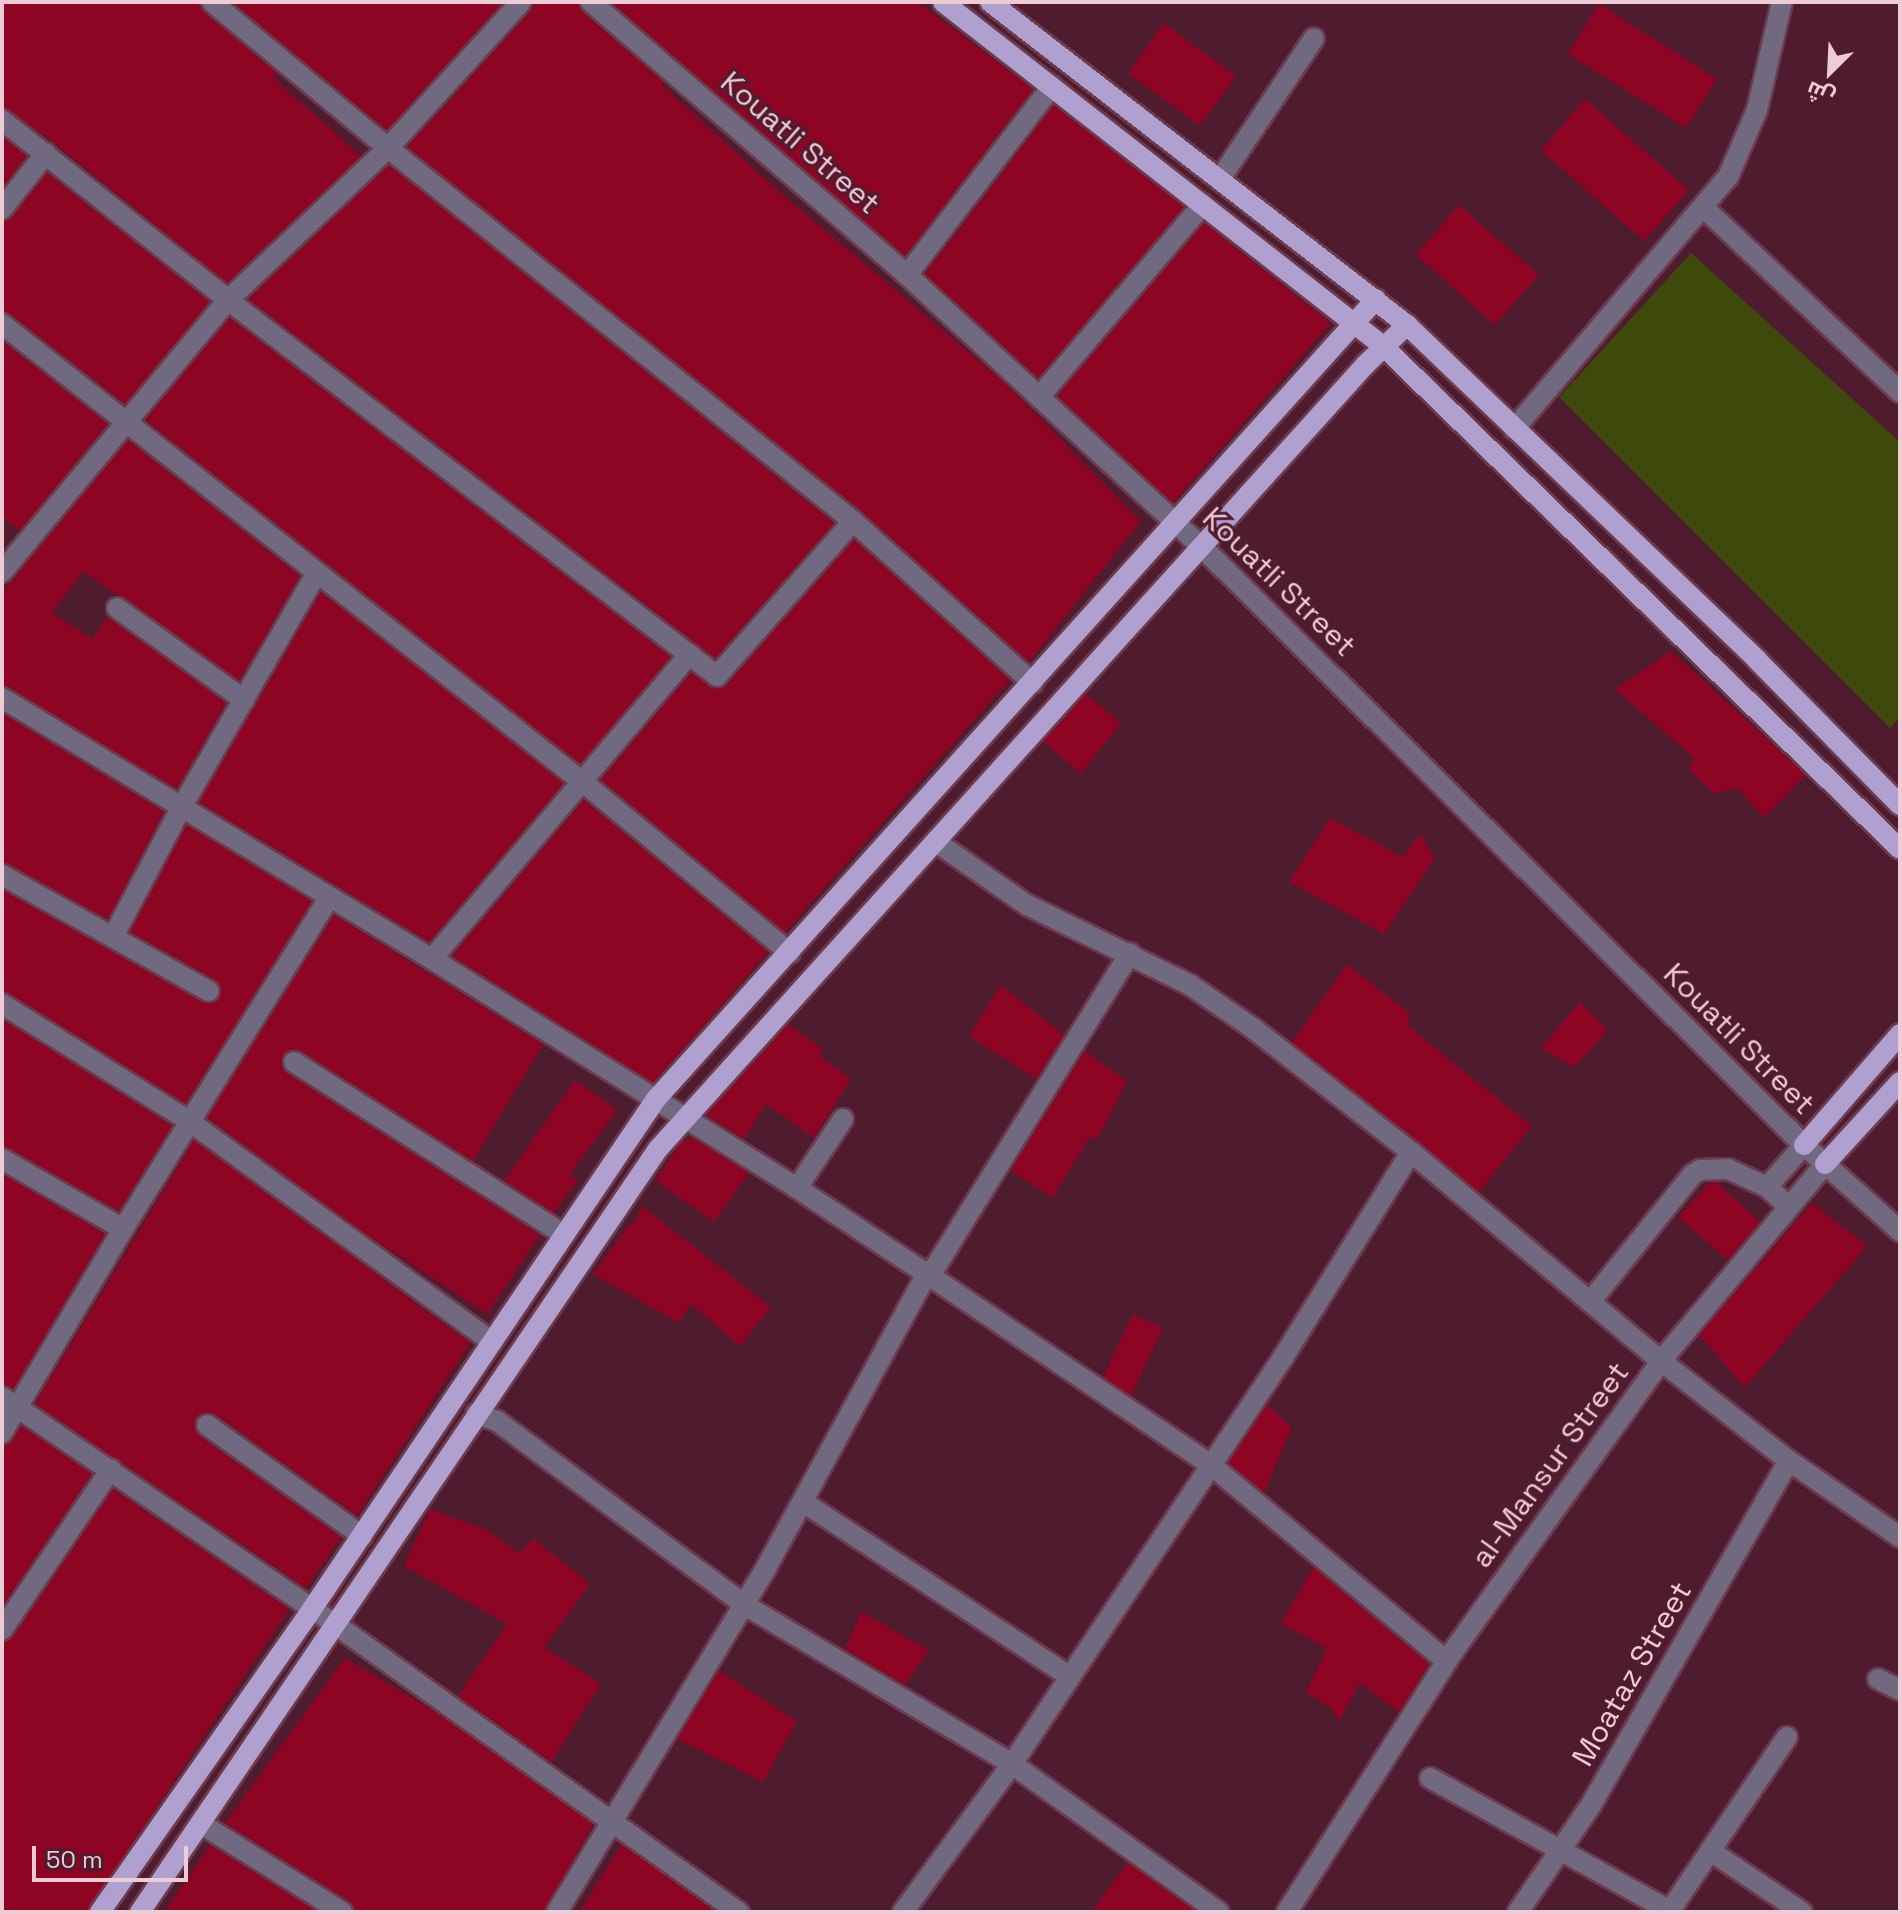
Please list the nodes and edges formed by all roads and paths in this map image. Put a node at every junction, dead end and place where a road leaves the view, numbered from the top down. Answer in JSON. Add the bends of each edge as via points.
{"nodes":[{"id":1,"x":212,"y":2,"type":"edge"},
{"id":2,"x":521,"y":2,"type":"edge"},
{"id":3,"x":591,"y":2,"type":"edge"},
{"id":4,"x":943,"y":2,"type":"edge"},
{"id":5,"x":990,"y":2,"type":"edge"},
{"id":6,"x":1782,"y":2,"type":"edge"},
{"id":7,"x":1314,"y":38,"type":"dead end"},
{"id":8,"x":1052,"y":86,"type":"junction"},
{"id":9,"x":2,"y":120,"type":"edge"},
{"id":10,"x":388,"y":148,"type":"junction"},
{"id":11,"x":46,"y":153,"type":"junction"},
{"id":12,"x":1220,"y":179,"type":"junction"},
{"id":13,"x":1203,"y":204,"type":"junction"},
{"id":14,"x":1704,"y":208,"type":"junction"},
{"id":15,"x":2,"y":209,"type":"edge"},
{"id":16,"x":907,"y":275,"type":"junction"},
{"id":17,"x":1376,"y":299,"type":"junction"},
{"id":18,"x":228,"y":300,"type":"junction"},
{"id":19,"x":1355,"y":323,"type":"junction"},
{"id":20,"x":2,"y":324,"type":"edge"},
{"id":21,"x":1407,"y":325,"type":"junction"},
{"id":22,"x":1383,"y":346,"type":"junction"},
{"id":23,"x":1898,"y":385,"type":"edge"},
{"id":24,"x":1039,"y":397,"type":"junction"},
{"id":25,"x":126,"y":420,"type":"junction"},
{"id":26,"x":1514,"y":429,"type":"junction"},
{"id":27,"x":853,"y":521,"type":"junction"},
{"id":28,"x":1176,"y":524,"type":"junction"},
{"id":29,"x":1201,"y":546,"type":"junction"},
{"id":30,"x":10,"y":547,"type":"edge"},
{"id":31,"x":2,"y":572,"type":"edge"},
{"id":32,"x":317,"y":572,"type":"junction"},
{"id":33,"x":117,"y":608,"type":"dead end"},
{"id":34,"x":690,"y":654,"type":"junction"},
{"id":35,"x":1033,"y":683,"type":"junction"},
{"id":36,"x":2,"y":698,"type":"edge"},
{"id":37,"x":244,"y":700,"type":"junction"},
{"id":38,"x":584,"y":783,"type":"junction"},
{"id":39,"x":1900,"y":805,"type":"edge"},
{"id":40,"x":181,"y":808,"type":"junction"},
{"id":41,"x":936,"y":842,"type":"junction"},
{"id":42,"x":1900,"y":849,"type":"edge"},
{"id":43,"x":2,"y":875,"type":"edge"},
{"id":44,"x":330,"y":897,"type":"junction"},
{"id":45,"x":113,"y":937,"type":"junction"},
{"id":46,"x":790,"y":953,"type":"junction"},
{"id":47,"x":1130,"y":953,"type":"junction"},
{"id":48,"x":432,"y":959,"type":"junction"},
{"id":49,"x":209,"y":991,"type":"dead end"},
{"id":50,"x":2,"y":1004,"type":"edge"},
{"id":51,"x":1900,"y":1034,"type":"edge"},
{"id":52,"x":294,"y":1062,"type":"dead end"},
{"id":53,"x":1900,"y":1082,"type":"edge"},
{"id":54,"x":656,"y":1099,"type":"junction"},
{"id":55,"x":683,"y":1118,"type":"junction"},
{"id":56,"x":843,"y":1119,"type":"dead end"},
{"id":57,"x":189,"y":1121,"type":"junction"},
{"id":58,"x":1804,"y":1145,"type":"junction"},
{"id":59,"x":1411,"y":1152,"type":"junction"},
{"id":60,"x":2,"y":1159,"type":"edge"},
{"id":61,"x":1825,"y":1164,"type":"junction"},
{"id":62,"x":1767,"y":1187,"type":"junction"},
{"id":63,"x":797,"y":1188,"type":"junction"},
{"id":64,"x":1787,"y":1205,"type":"junction"},
{"id":65,"x":123,"y":1229,"type":"junction"},
{"id":66,"x":1900,"y":1231,"type":"edge"},
{"id":67,"x":564,"y":1235,"type":"junction"},
{"id":68,"x":927,"y":1274,"type":"junction"},
{"id":69,"x":1590,"y":1302,"type":"junction"},
{"id":70,"x":492,"y":1342,"type":"junction"},
{"id":71,"x":1661,"y":1361,"type":"junction"},
{"id":72,"x":10,"y":1402,"type":"edge"},
{"id":73,"x":476,"y":1414,"type":"junction"},
{"id":74,"x":207,"y":1425,"type":"dead end"},
{"id":75,"x":2,"y":1433,"type":"edge"},
{"id":76,"x":1789,"y":1461,"type":"junction"},
{"id":77,"x":1211,"y":1465,"type":"junction"},
{"id":78,"x":111,"y":1469,"type":"junction"},
{"id":79,"x":803,"y":1502,"type":"junction"},
{"id":80,"x":362,"y":1536,"type":"junction"},
{"id":81,"x":1900,"y":1537,"type":"edge"},
{"id":82,"x":743,"y":1604,"type":"junction"},
{"id":83,"x":312,"y":1609,"type":"junction"},
{"id":84,"x":336,"y":1625,"type":"junction"},
{"id":85,"x":2,"y":1630,"type":"edge"},
{"id":86,"x":1446,"y":1661,"type":"junction"},
{"id":87,"x":1070,"y":1677,"type":"junction"},
{"id":88,"x":1878,"y":1679,"type":"dead end"},
{"id":89,"x":1900,"y":1690,"type":"edge"},
{"id":90,"x":1787,"y":1737,"type":"dead end"},
{"id":91,"x":1012,"y":1764,"type":"junction"},
{"id":92,"x":1430,"y":1778,"type":"dead end"},
{"id":93,"x":613,"y":1819,"type":"junction"},
{"id":94,"x":203,"y":1825,"type":"junction"},
{"id":95,"x":1561,"y":1850,"type":"junction"},
{"id":96,"x":1712,"y":1852,"type":"junction"},
{"id":97,"x":100,"y":1912,"type":"edge"},
{"id":98,"x":140,"y":1912,"type":"edge"},
{"id":99,"x":342,"y":1912,"type":"edge"},
{"id":100,"x":557,"y":1912,"type":"edge"},
{"id":101,"x":739,"y":1912,"type":"edge"},
{"id":102,"x":903,"y":1912,"type":"edge"},
{"id":103,"x":1219,"y":1912,"type":"edge"},
{"id":104,"x":1287,"y":1912,"type":"edge"},
{"id":105,"x":1518,"y":1912,"type":"edge"},
{"id":106,"x":1669,"y":1912,"type":"edge"},
{"id":107,"x":1802,"y":1912,"type":"edge"}],
"edges":[{"from":1,"to":10,"type":"street"},
{"from":2,"to":10,"type":"street"},
{"from":3,"to":16,"type":"street","name":"Kouatli Street"},
{"from":4,"to":8,"type":"main road"},
{"from":5,"to":12,"type":"main road"},
{"from":6,"to":14,"type":"street","via":[[1757,110],[1728,177]]},
{"from":7,"to":12,"type":"street"},
{"from":8,"to":13,"type":"main road"},
{"from":8,"to":16,"type":"street"},
{"from":9,"to":11,"type":"street"},
{"from":10,"to":18,"type":"street"},
{"from":10,"to":27,"type":"street"},
{"from":11,"to":15,"type":"street"},
{"from":11,"to":18,"type":"street"},
{"from":12,"to":17,"type":"main road"},
{"from":13,"to":19,"type":"main road"},
{"from":13,"to":24,"type":"street"},
{"from":14,"to":23,"type":"street"},
{"from":14,"to":26,"type":"street"},
{"from":16,"to":24,"type":"street","name":"Kouatli Street"},
{"from":17,"to":19,"type":"main road"},
{"from":17,"to":21,"type":"main road"},
{"from":18,"to":25,"type":"street"},
{"from":18,"to":34,"type":"street"},
{"from":19,"to":22,"type":"main road"},
{"from":19,"to":28,"type":"main road"},
{"from":20,"to":25,"type":"street"},
{"from":21,"to":22,"type":"main road"},
{"from":21,"to":26,"type":"main road"},
{"from":22,"to":29,"type":"main road"},
{"from":22,"to":42,"type":"main road"},
{"from":24,"to":28,"type":"street","name":"Kouatli Street"},
{"from":25,"to":30,"type":"street"},
{"from":25,"to":32,"type":"street"},
{"from":26,"to":39,"type":"main road","via":[[1757,660]]},
{"from":27,"to":34,"type":"street","via":[[717,676]]},
{"from":27,"to":35,"type":"street"},
{"from":28,"to":29,"type":"street","name":"Kouatli Street"},
{"from":28,"to":35,"type":"main road"},
{"from":29,"to":41,"type":"main road"},
{"from":29,"to":58,"type":"street","name":"Kouatli Street"},
{"from":30,"to":31,"type":"street"},
{"from":32,"to":37,"type":"street"},
{"from":32,"to":38,"type":"street"},
{"from":33,"to":37,"type":"street"},
{"from":34,"to":38,"type":"street"},
{"from":35,"to":46,"type":"main road"},
{"from":36,"to":40,"type":"street"},
{"from":37,"to":40,"type":"street"},
{"from":38,"to":46,"type":"street"},
{"from":38,"to":48,"type":"street"},
{"from":40,"to":44,"type":"street"},
{"from":40,"to":45,"type":"street"},
{"from":41,"to":47,"type":"street","via":[[1027,905]]},
{"from":41,"to":55,"type":"main road"},
{"from":43,"to":45,"type":"street"},
{"from":44,"to":48,"type":"street"},
{"from":44,"to":57,"type":"street"},
{"from":45,"to":49,"type":"street"},
{"from":46,"to":54,"type":"main road"},
{"from":47,"to":59,"type":"street","via":[[1190,985],[1254,1029]]},
{"from":47,"to":68,"type":"street"},
{"from":48,"to":54,"type":"street"},
{"from":50,"to":57,"type":"street"},
{"from":51,"to":58,"type":"main road"},
{"from":52,"to":67,"type":"street"},
{"from":53,"to":61,"type":"main road","name":"al-Mansur Street"},
{"from":54,"to":55,"type":"street"},
{"from":54,"to":67,"type":"main road"},
{"from":55,"to":63,"type":"street"},
{"from":55,"to":73,"type":"main road"},
{"from":56,"to":63,"type":"street"},
{"from":57,"to":65,"type":"street"},
{"from":57,"to":70,"type":"street"},
{"from":58,"to":61,"type":"street","name":"Kouatli Street"},
{"from":58,"to":62,"type":"street"},
{"from":59,"to":69,"type":"street"},
{"from":59,"to":77,"type":"street"},
{"from":60,"to":65,"type":"street"},
{"from":61,"to":64,"type":"street","name":"al-Mansur Street"},
{"from":61,"to":66,"type":"street","name":"Kouatli Street"},
{"from":62,"to":64,"type":"street"},
{"from":62,"to":69,"type":"street","via":[[1728,1169],[1692,1175]]},
{"from":63,"to":68,"type":"street"},
{"from":64,"to":71,"type":"street","name":"al-Mansur Street"},
{"from":65,"to":72,"type":"street"},
{"from":67,"to":70,"type":"main road"},
{"from":68,"to":77,"type":"street"},
{"from":68,"to":79,"type":"street"},
{"from":69,"to":71,"type":"street"},
{"from":70,"to":80,"type":"main road"},
{"from":71,"to":76,"type":"street"},
{"from":71,"to":86,"type":"street","name":"al-Mansur Street"},
{"from":72,"to":75,"type":"street"},
{"from":72,"to":78,"type":"street"},
{"from":73,"to":82,"type":"street","via":[[497,1421]]},
{"from":73,"to":84,"type":"main road"},
{"from":74,"to":80,"type":"street"},
{"from":76,"to":81,"type":"street"},
{"from":76,"to":95,"type":"street","name":"Moataz Street"},
{"from":77,"to":86,"type":"street"},
{"from":77,"to":87,"type":"street"},
{"from":78,"to":83,"type":"street"},
{"from":78,"to":85,"type":"street"},
{"from":79,"to":82,"type":"street"},
{"from":79,"to":87,"type":"street"},
{"from":80,"to":83,"type":"main road"},
{"from":82,"to":91,"type":"street"},
{"from":82,"to":93,"type":"street"},
{"from":83,"to":84,"type":"street"},
{"from":83,"to":97,"type":"main road"},
{"from":84,"to":93,"type":"street"},
{"from":84,"to":94,"type":"main road"},
{"from":86,"to":104,"type":"street","name":"al-Mansur Street"},
{"from":87,"to":91,"type":"street"},
{"from":88,"to":89,"type":"street"},
{"from":90,"to":96,"type":"street"},
{"from":91,"to":102,"type":"street"},
{"from":91,"to":103,"type":"street"},
{"from":92,"to":95,"type":"street"},
{"from":93,"to":100,"type":"street"},
{"from":93,"to":101,"type":"street"},
{"from":94,"to":98,"type":"main road"},
{"from":94,"to":99,"type":"street"},
{"from":95,"to":105,"type":"street","name":"Moataz Street"},
{"from":95,"to":106,"type":"street"},
{"from":96,"to":106,"type":"street"},
{"from":96,"to":107,"type":"street"}]}
